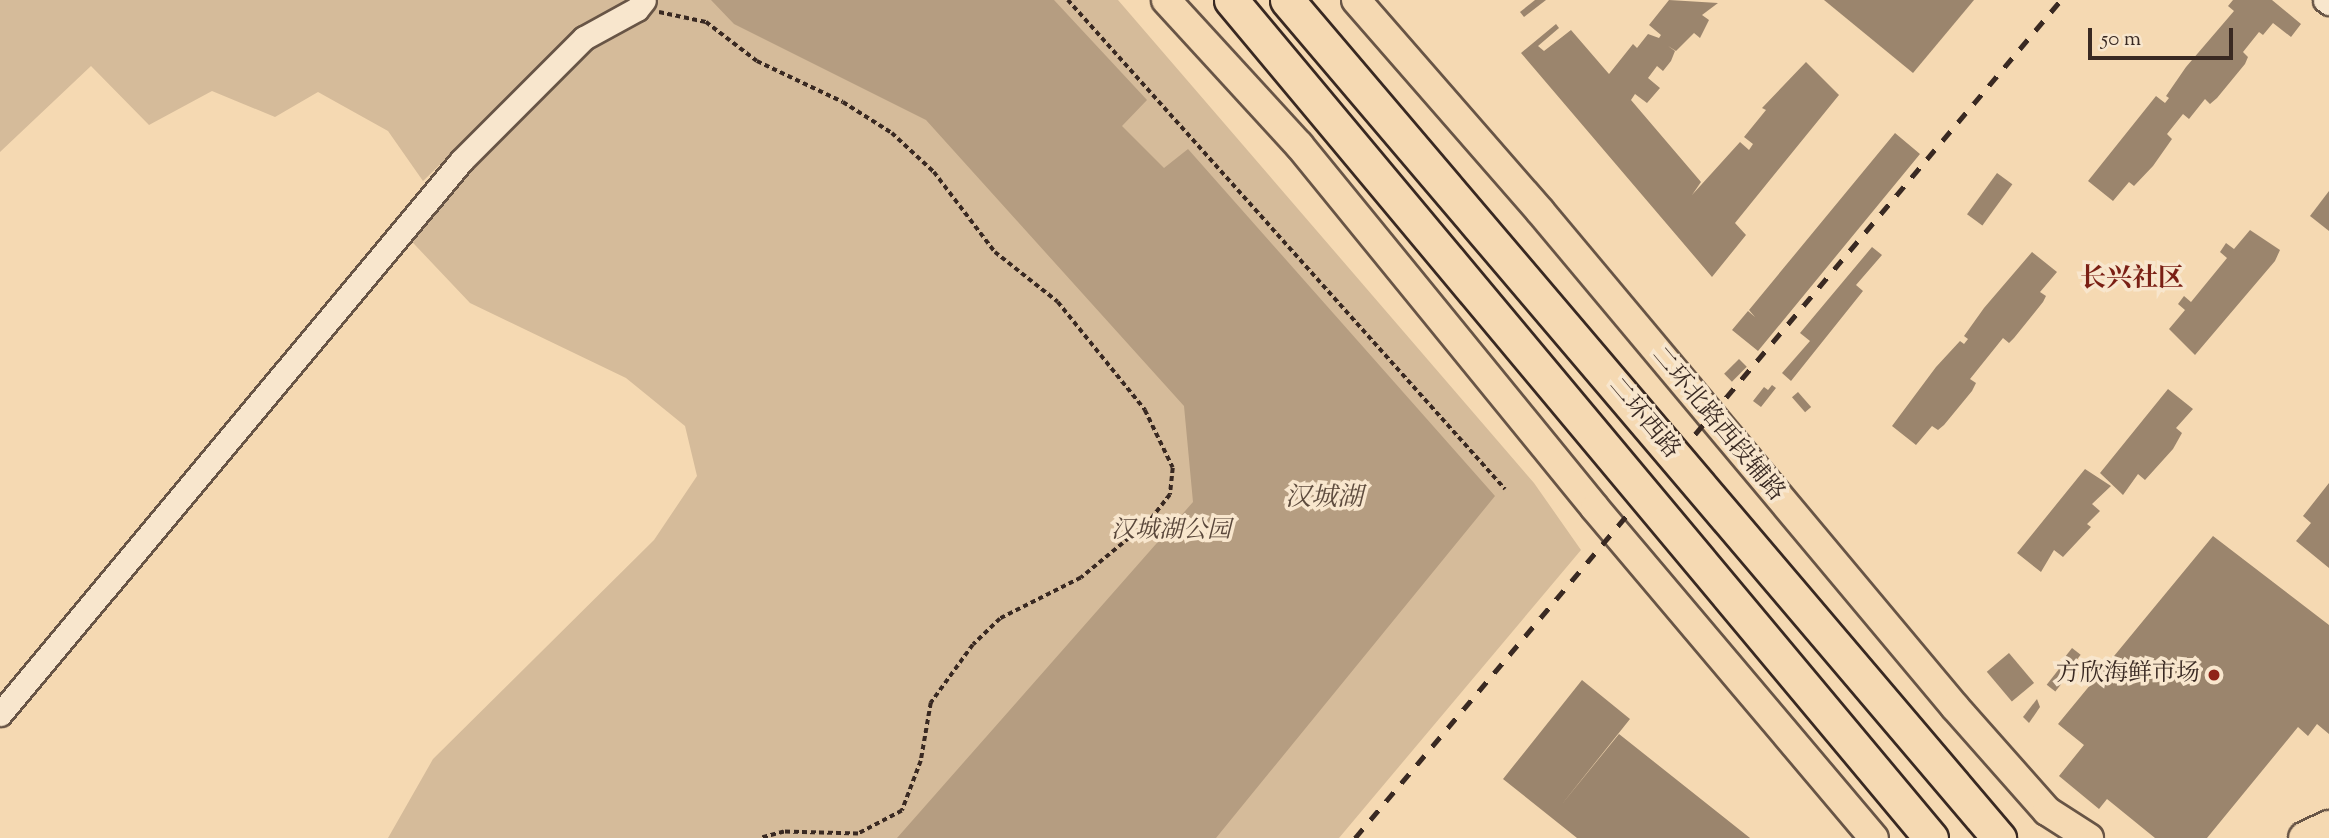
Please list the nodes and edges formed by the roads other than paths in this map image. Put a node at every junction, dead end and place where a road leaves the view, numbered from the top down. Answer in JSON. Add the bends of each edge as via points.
{"nodes":[{"id":1,"x":1166,"y":0,"type":"edge"},
{"id":2,"x":1231,"y":0,"type":"edge"},
{"id":3,"x":1287,"y":0,"type":"edge"},
{"id":4,"x":1356,"y":0,"type":"edge"},
{"id":5,"x":640,"y":5,"type":"edge"},
{"id":6,"x":0,"y":714,"type":"edge"},
{"id":7,"x":2329,"y":827,"type":"edge"},
{"id":8,"x":1874,"y":838,"type":"edge"},
{"id":9,"x":1931,"y":838,"type":"edge"},
{"id":10,"x":1999,"y":838,"type":"edge"},
{"id":11,"x":2089,"y":838,"type":"edge"},
{"id":12,"x":2305,"y":838,"type":"edge"}],
"edges":[{"from":1,"to":8,"type":"main road","via":[[1299,145],[1595,508]]},
{"from":2,"to":9,"type":"highway","name":"二环西路","bridge":true},
{"from":3,"to":10,"type":"highway","name":"二环西路","bridge":true},
{"from":4,"to":11,"type":"main road","name":"二环北路西段辅路","via":[[1540,211],[1955,708],[2047,811]]},
{"from":5,"to":6,"type":"street","via":[[584,38],[461,161]]},
{"from":7,"to":12,"type":"highway"}]}
